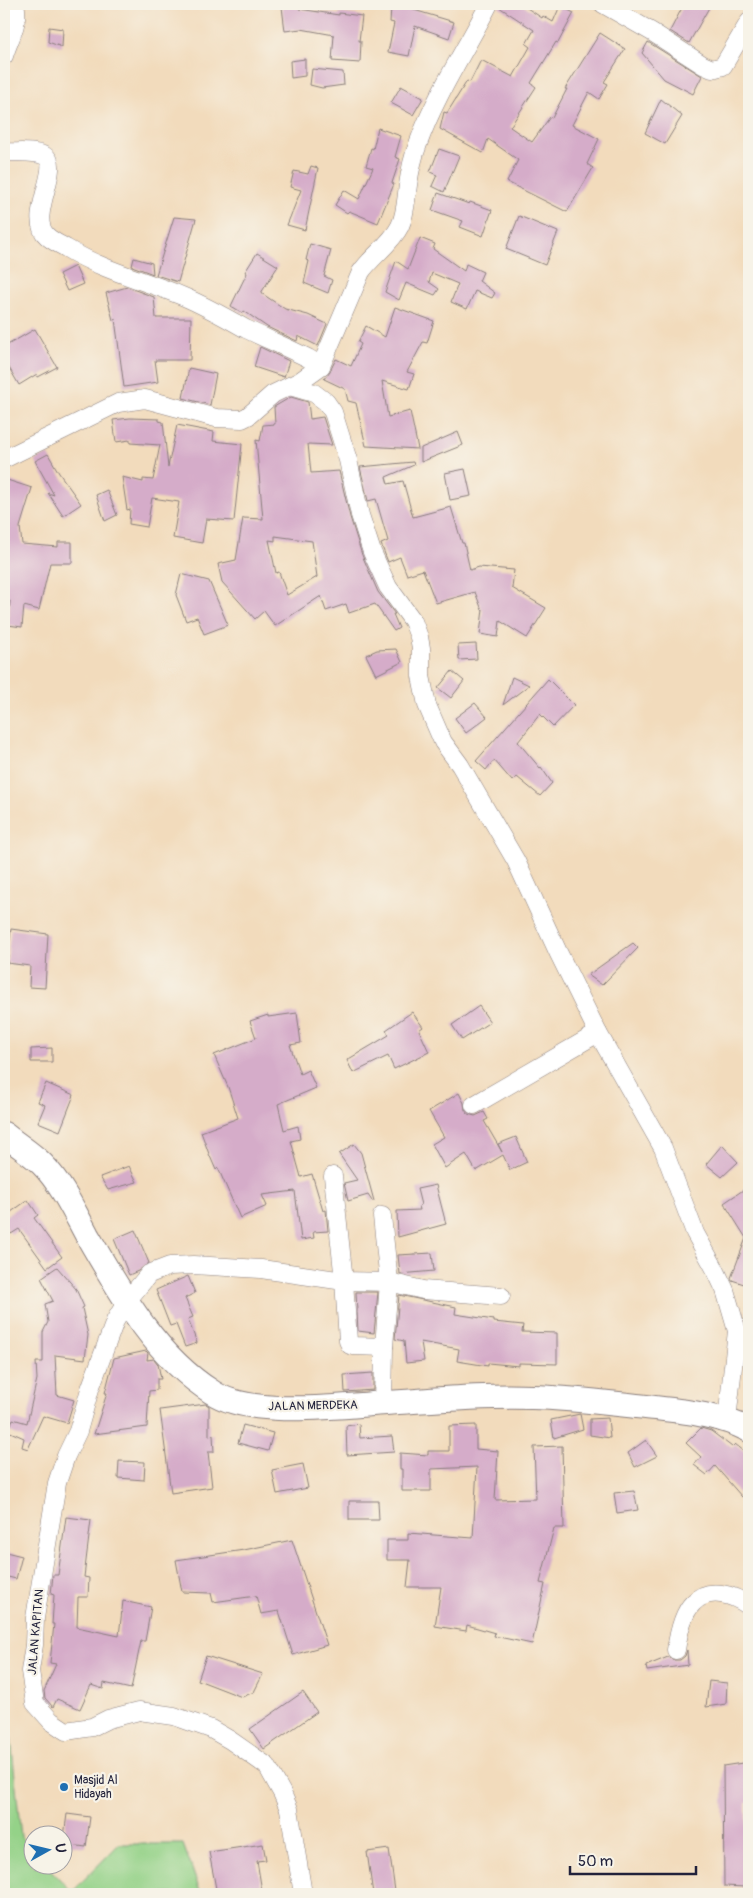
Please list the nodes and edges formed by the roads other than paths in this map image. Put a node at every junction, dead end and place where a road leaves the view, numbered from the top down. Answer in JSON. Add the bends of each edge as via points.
{"nodes":[{"id":1,"x":15,"y":4,"type":"edge"},
{"id":2,"x":489,"y":4,"type":"edge"},
{"id":3,"x":603,"y":4,"type":"edge"},
{"id":4,"x":749,"y":22,"type":"edge"},
{"id":5,"x":4,"y":56,"type":"edge"},
{"id":6,"x":4,"y":152,"type":"edge"},
{"id":7,"x":321,"y":366,"type":"junction"},
{"id":8,"x":290,"y":386,"type":"junction"},
{"id":9,"x":4,"y":459,"type":"edge"},
{"id":10,"x":598,"y":1033,"type":"junction"},
{"id":11,"x":474,"y":1105,"type":"dead end"},
{"id":12,"x":4,"y":1134,"type":"edge"},
{"id":13,"x":333,"y":1176,"type":"dead end"},
{"id":14,"x":382,"y":1216,"type":"dead end"},
{"id":15,"x":344,"y":1281,"type":"junction"},
{"id":16,"x":389,"y":1282,"type":"junction"},
{"id":17,"x":501,"y":1296,"type":"dead end"},
{"id":18,"x":127,"y":1301,"type":"junction"},
{"id":19,"x":384,"y":1347,"type":"junction"},
{"id":20,"x":383,"y":1404,"type":"junction"},
{"id":21,"x":727,"y":1420,"type":"junction"},
{"id":22,"x":749,"y":1430,"type":"edge"},
{"id":23,"x":749,"y":1606,"type":"edge"},
{"id":24,"x":676,"y":1650,"type":"dead end"},
{"id":25,"x":303,"y":1894,"type":"edge"}],
"edges":[{"from":1,"to":5,"type":"street","via":[[16,23]]},
{"from":2,"to":7,"type":"street","via":[[438,95],[424,128],[411,168],[400,227],[361,272]]},
{"from":3,"to":4,"type":"street","via":[[712,69],[723,66]]},
{"from":6,"to":7,"type":"street","via":[[34,153],[48,159],[51,172],[41,216],[47,236],[106,269],[183,297]]},
{"from":7,"to":8,"type":"street"},
{"from":8,"to":9,"type":"street","via":[[273,394],[255,412],[242,419],[216,418],[145,399],[118,403]]},
{"from":8,"to":10,"type":"street","via":[[314,393],[334,412],[372,552],[388,587],[413,621],[419,637],[421,676],[427,705],[443,742],[460,765],[516,862]]},
{"from":10,"to":11,"type":"street"},
{"from":10,"to":21,"type":"street","via":[[663,1148],[695,1233],[725,1290],[737,1331]]},
{"from":12,"to":18,"type":"street","name":"JALAN MERDEKA","via":[[42,1164],[64,1194]]},
{"from":13,"to":15,"type":"street"},
{"from":14,"to":16,"type":"street"},
{"from":15,"to":16,"type":"street"},
{"from":15,"to":18,"type":"street","via":[[260,1269],[170,1266],[149,1274]]},
{"from":15,"to":19,"type":"street","via":[[348,1341],[354,1346]]},
{"from":16,"to":17,"type":"street","via":[[423,1290]]},
{"from":16,"to":19,"type":"street"},
{"from":18,"to":20,"type":"street","name":"JALAN MERDEKA","via":[[158,1344],[181,1368],[220,1396],[256,1407]]},
{"from":18,"to":25,"type":"street","name":"JALAN KAPITAN","via":[[115,1321],[57,1483],[35,1618],[30,1670],[35,1703],[51,1721],[66,1731],[92,1727],[108,1719],[139,1712],[174,1716],[211,1729],[267,1766],[288,1809]]},
{"from":19,"to":20,"type":"street"},
{"from":20,"to":21,"type":"street","name":"JALAN MERDEKA","via":[[530,1397],[668,1410]]},
{"from":21,"to":22,"type":"street","name":"JALAN MERDEKA"},
{"from":23,"to":24,"type":"street","via":[[738,1598],[718,1593],[702,1596],[692,1604],[679,1632]]}]}
